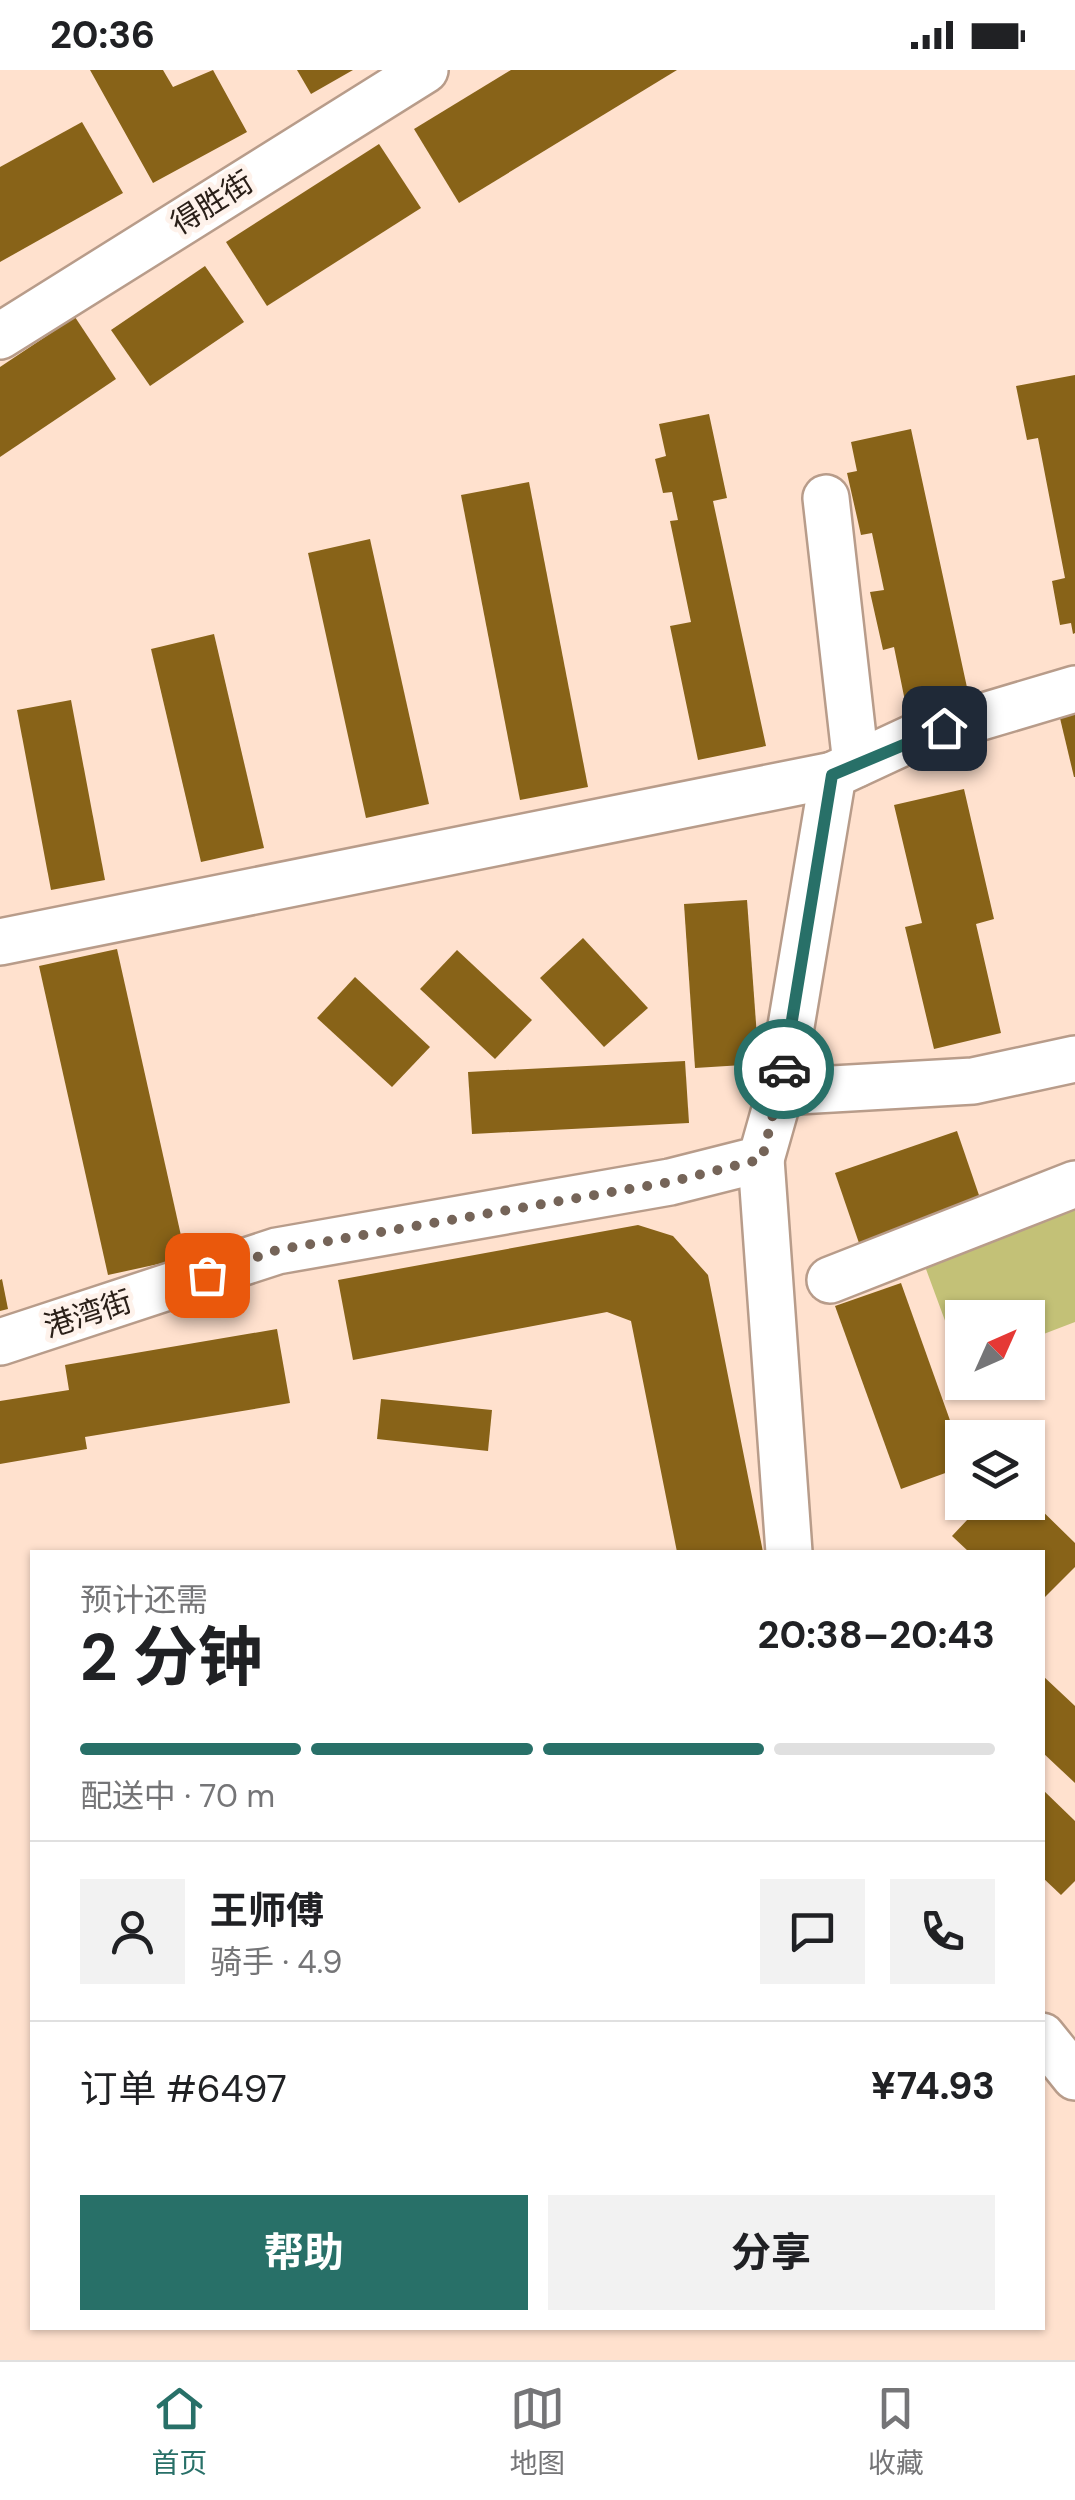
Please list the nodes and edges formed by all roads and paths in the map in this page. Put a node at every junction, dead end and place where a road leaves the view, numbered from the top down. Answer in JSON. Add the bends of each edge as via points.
{"nodes":[{"id":1,"x":425,"y":70,"type":"edge"},
{"id":2,"x":0,"y":336,"type":"edge"},
{"id":3,"x":826,"y":498,"type":"dead end"},
{"id":4,"x":1075,"y":689,"type":"edge"},
{"id":5,"x":844,"y":770,"type":"junction"},
{"id":6,"x":0,"y":942,"type":"edge"},
{"id":7,"x":1075,"y":1059,"type":"edge"},
{"id":8,"x":780,"y":1092,"type":"junction"},
{"id":9,"x":762,"y":1159,"type":"junction"},
{"id":10,"x":1075,"y":1184,"type":"edge"},
{"id":11,"x":830,"y":1280,"type":"dead end"},
{"id":12,"x":0,"y":1342,"type":"edge"},
{"id":13,"x":789,"y":1550,"type":"edge"},
{"id":14,"x":1045,"y":2040,"type":"edge"},
{"id":15,"x":1075,"y":2077,"type":"edge"}],
"edges":[{"from":1,"to":2,"type":"street","name":"得胜街"},
{"from":3,"to":5,"type":"street"},
{"from":4,"to":5,"type":"street","via":[[917,736]]},
{"from":5,"to":6,"type":"street"},
{"from":5,"to":8,"type":"street"},
{"from":7,"to":8,"type":"street","via":[[973,1081]]},
{"from":8,"to":9,"type":"street"},
{"from":9,"to":12,"type":"street","name":"港湾街","via":[[670,1182],[277,1250]]},
{"from":9,"to":13,"type":"street"},
{"from":10,"to":11,"type":"street"},
{"from":14,"to":15,"type":"street"}]}
